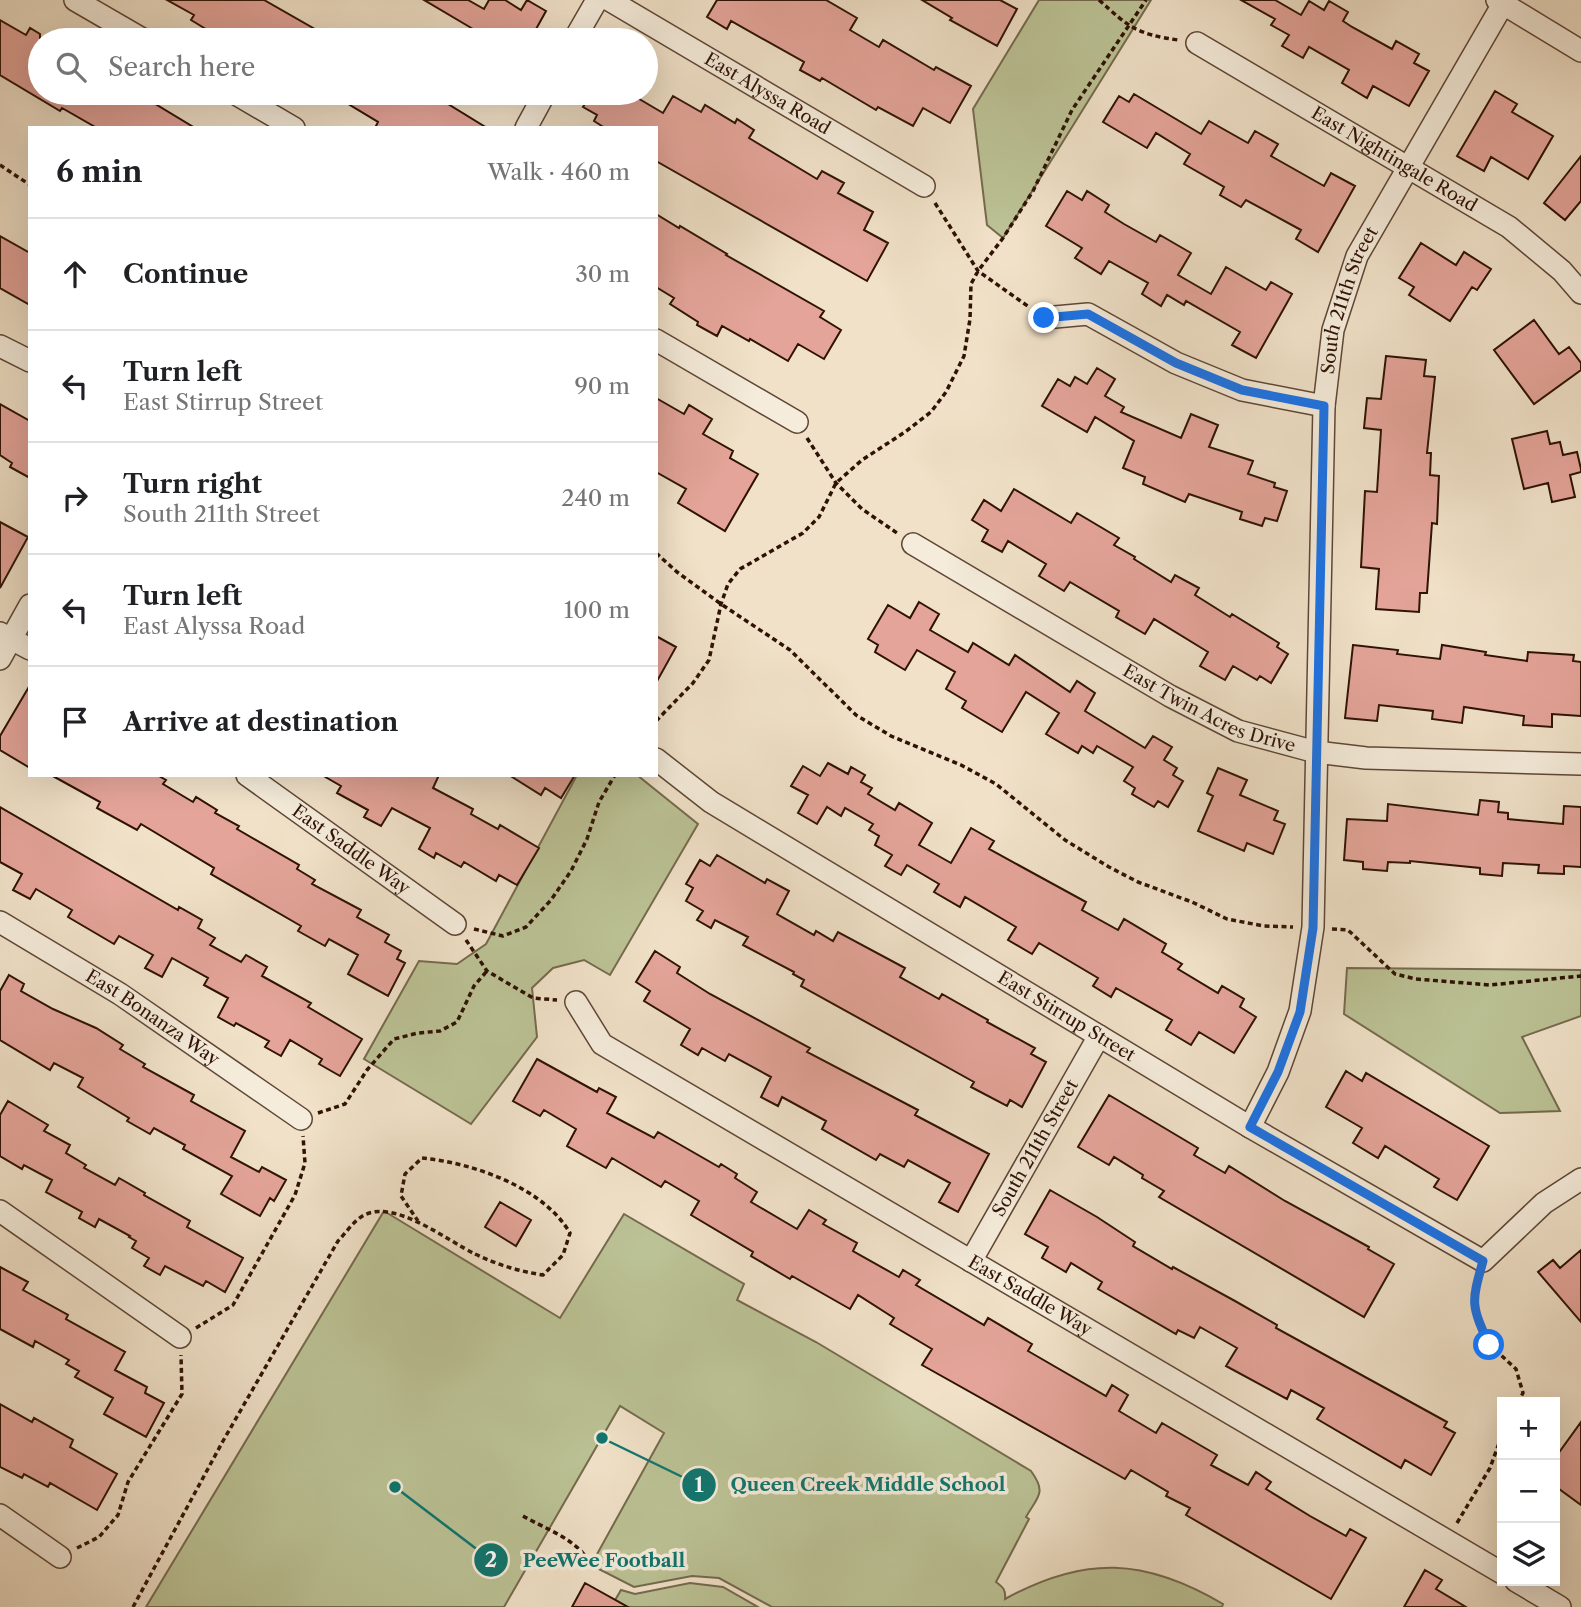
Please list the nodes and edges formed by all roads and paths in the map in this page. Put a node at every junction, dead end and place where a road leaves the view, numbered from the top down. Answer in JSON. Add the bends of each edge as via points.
{"nodes":[{"id":1,"x":75,"y":0,"type":"edge"},
{"id":2,"x":597,"y":0,"type":"edge"},
{"id":3,"x":609,"y":0,"type":"edge"},
{"id":4,"x":1098,"y":0,"type":"edge"},
{"id":5,"x":1146,"y":0,"type":"edge"},
{"id":6,"x":1500,"y":2,"type":"edge"},
{"id":7,"x":1129,"y":27,"type":"junction"},
{"id":8,"x":123,"y":28,"type":"edge"},
{"id":9,"x":581,"y":28,"type":"edge"},
{"id":10,"x":656,"y":28,"type":"edge"},
{"id":11,"x":658,"y":29,"type":"edge"},
{"id":12,"x":1197,"y":43,"type":"joint"},
{"id":13,"x":1581,"y":51,"type":"edge"},
{"id":14,"x":255,"y":105,"type":"edge"},
{"id":15,"x":538,"y":105,"type":"edge"},
{"id":16,"x":291,"y":126,"type":"edge"},
{"id":17,"x":527,"y":126,"type":"edge"},
{"id":18,"x":0,"y":165,"type":"edge"},
{"id":19,"x":1408,"y":166,"type":"junction"},
{"id":20,"x":28,"y":184,"type":"edge"},
{"id":21,"x":924,"y":186,"type":"joint"},
{"id":22,"x":978,"y":271,"type":"junction"},
{"id":23,"x":1581,"y":293,"type":"edge"},
{"id":24,"x":1044,"y":318,"type":"joint"},
{"id":25,"x":658,"y":341,"type":"edge"},
{"id":26,"x":0,"y":346,"type":"edge"},
{"id":27,"x":28,"y":360,"type":"edge"},
{"id":28,"x":1324,"y":406,"type":"junction"},
{"id":29,"x":797,"y":422,"type":"joint"},
{"id":30,"x":836,"y":483,"type":"junction"},
{"id":31,"x":913,"y":544,"type":"joint"},
{"id":32,"x":658,"y":555,"type":"edge"},
{"id":33,"x":721,"y":604,"type":"junction"},
{"id":34,"x":28,"y":609,"type":"edge"},
{"id":35,"x":14,"y":640,"type":"edge"},
{"id":36,"x":0,"y":659,"type":"edge"},
{"id":37,"x":658,"y":719,"type":"edge"},
{"id":38,"x":1316,"y":752,"type":"junction"},
{"id":39,"x":658,"y":761,"type":"edge"},
{"id":40,"x":1581,"y":764,"type":"edge"},
{"id":41,"x":250,"y":777,"type":"edge"},
{"id":42,"x":614,"y":777,"type":"edge"},
{"id":43,"x":0,"y":922,"type":"edge"},
{"id":44,"x":455,"y":924,"type":"junction"},
{"id":45,"x":1313,"y":928,"type":"junction"},
{"id":46,"x":487,"y":971,"type":"junction"},
{"id":47,"x":1581,"y":976,"type":"edge"},
{"id":48,"x":576,"y":1002,"type":"joint"},
{"id":49,"x":1098,"y":1036,"type":"junction"},
{"id":50,"x":301,"y":1119,"type":"junction"},
{"id":51,"x":1250,"y":1127,"type":"junction"},
{"id":52,"x":1581,"y":1179,"type":"edge"},
{"id":53,"x":0,"y":1211,"type":"edge"},
{"id":54,"x":418,"y":1221,"type":"junction"},
{"id":55,"x":971,"y":1261,"type":"junction"},
{"id":56,"x":1483,"y":1261,"type":"junction"},
{"id":57,"x":180,"y":1337,"type":"junction"},
{"id":58,"x":1520,"y":1397,"type":"edge"},
{"id":59,"x":1497,"y":1449,"type":"edge"},
{"id":60,"x":0,"y":1515,"type":"edge"},
{"id":61,"x":523,"y":1516,"type":"dead end"},
{"id":62,"x":1454,"y":1529,"type":"dead end"},
{"id":63,"x":60,"y":1557,"type":"joint"},
{"id":64,"x":592,"y":1569,"type":"dead end"},
{"id":65,"x":1497,"y":1570,"type":"edge"},
{"id":66,"x":1524,"y":1586,"type":"edge"},
{"id":67,"x":133,"y":1607,"type":"edge"},
{"id":68,"x":1560,"y":1607,"type":"edge"}],
"edges":[{"from":1,"to":8,"type":"street"},
{"from":2,"to":9,"type":"street"},
{"from":3,"to":10,"type":"street","name":"East Alyssa Road"},
{"from":4,"to":7,"type":"path"},
{"from":5,"to":7,"type":"path"},
{"from":6,"to":13,"type":"street"},
{"from":6,"to":19,"type":"street","name":"South 211th Street"},
{"from":7,"to":12,"type":"path"},
{"from":7,"to":22,"type":"path","via":[[1072,110],[1033,191]]},
{"from":11,"to":21,"type":"street","name":"East Alyssa Road"},
{"from":12,"to":19,"type":"street","name":"East Nightingale Road"},
{"from":14,"to":16,"type":"street"},
{"from":15,"to":17,"type":"street"},
{"from":18,"to":20,"type":"path"},
{"from":19,"to":23,"type":"street","name":"East Nightingale Road","via":[[1509,227]]},
{"from":19,"to":28,"type":"street","name":"South 211th Street","via":[[1357,256],[1333,330]]},
{"from":21,"to":22,"type":"path"},
{"from":22,"to":24,"type":"path"},
{"from":22,"to":30,"type":"path","via":[[971,284],[964,356],[946,392],[931,412]]},
{"from":24,"to":28,"type":"street","via":[[1088,314],[1176,363],[1242,390]]},
{"from":25,"to":29,"type":"street"},
{"from":26,"to":27,"type":"street"},
{"from":28,"to":38,"type":"street","name":"South 211th Street"},
{"from":29,"to":30,"type":"path"},
{"from":30,"to":31,"type":"path","via":[[862,509]]},
{"from":30,"to":33,"type":"path","via":[[819,517],[782,547],[740,569],[727,584]]},
{"from":31,"to":38,"type":"street","name":"East Twin Acres Drive","via":[[1193,707],[1238,730]]},
{"from":32,"to":33,"type":"path"},
{"from":33,"to":37,"type":"path","via":[[709,660]]},
{"from":33,"to":45,"type":"path","via":[[790,650],[856,715],[996,784],[1065,840],[1109,867],[1227,919]]},
{"from":34,"to":35,"type":"street"},
{"from":35,"to":36,"type":"street"},
{"from":38,"to":40,"type":"street","name":"East Twin Acres Drive","via":[[1366,758]]},
{"from":38,"to":45,"type":"street","name":"South 211th Street"},
{"from":39,"to":49,"type":"street","name":"East Stirrup Street","via":[[710,802]]},
{"from":41,"to":44,"type":"street","name":"East Saddle Way"},
{"from":42,"to":44,"type":"path","via":[[571,871],[526,927],[503,936]]},
{"from":43,"to":50,"type":"street","name":"East Bonanza Way","via":[[120,994]]},
{"from":44,"to":46,"type":"path"},
{"from":45,"to":47,"type":"path","via":[[1348,930],[1395,974],[1416,979],[1490,985]]},
{"from":45,"to":51,"type":"street","name":"South 211th Street","via":[[1300,1012],[1278,1072]]},
{"from":46,"to":48,"type":"path","via":[[533,998]]},
{"from":46,"to":50,"type":"path","via":[[474,986],[457,1022],[440,1031],[394,1039],[345,1104]]},
{"from":48,"to":55,"type":"street","name":"East Saddle Way","via":[[602,1044]]},
{"from":49,"to":51,"type":"street","name":"East Stirrup Street"},
{"from":49,"to":55,"type":"street","name":"South 211th Street"},
{"from":50,"to":57,"type":"path","via":[[305,1163],[295,1195],[233,1305]]},
{"from":51,"to":56,"type":"street","name":"East Stirrup Street"},
{"from":52,"to":56,"type":"street","via":[[1544,1203]]},
{"from":53,"to":57,"type":"street"},
{"from":54,"to":54,"type":"path","via":[[513,1270],[543,1275],[563,1255],[570,1233],[560,1216],[533,1194],[450,1160],[422,1158],[405,1174],[401,1196]]},
{"from":54,"to":67,"type":"path","via":[[384,1211],[362,1216],[338,1241]]},
{"from":55,"to":65,"type":"street","name":"East Saddle Way"},
{"from":56,"to":58,"type":"path","via":[[1474,1312],[1489,1345],[1516,1369]]},
{"from":57,"to":63,"type":"path","via":[[182,1394],[128,1482],[118,1515],[99,1537]]},
{"from":59,"to":62,"type":"path"},
{"from":60,"to":63,"type":"street"},
{"from":61,"to":64,"type":"path","via":[[573,1544],[588,1557]]},
{"from":66,"to":68,"type":"street"}]}
